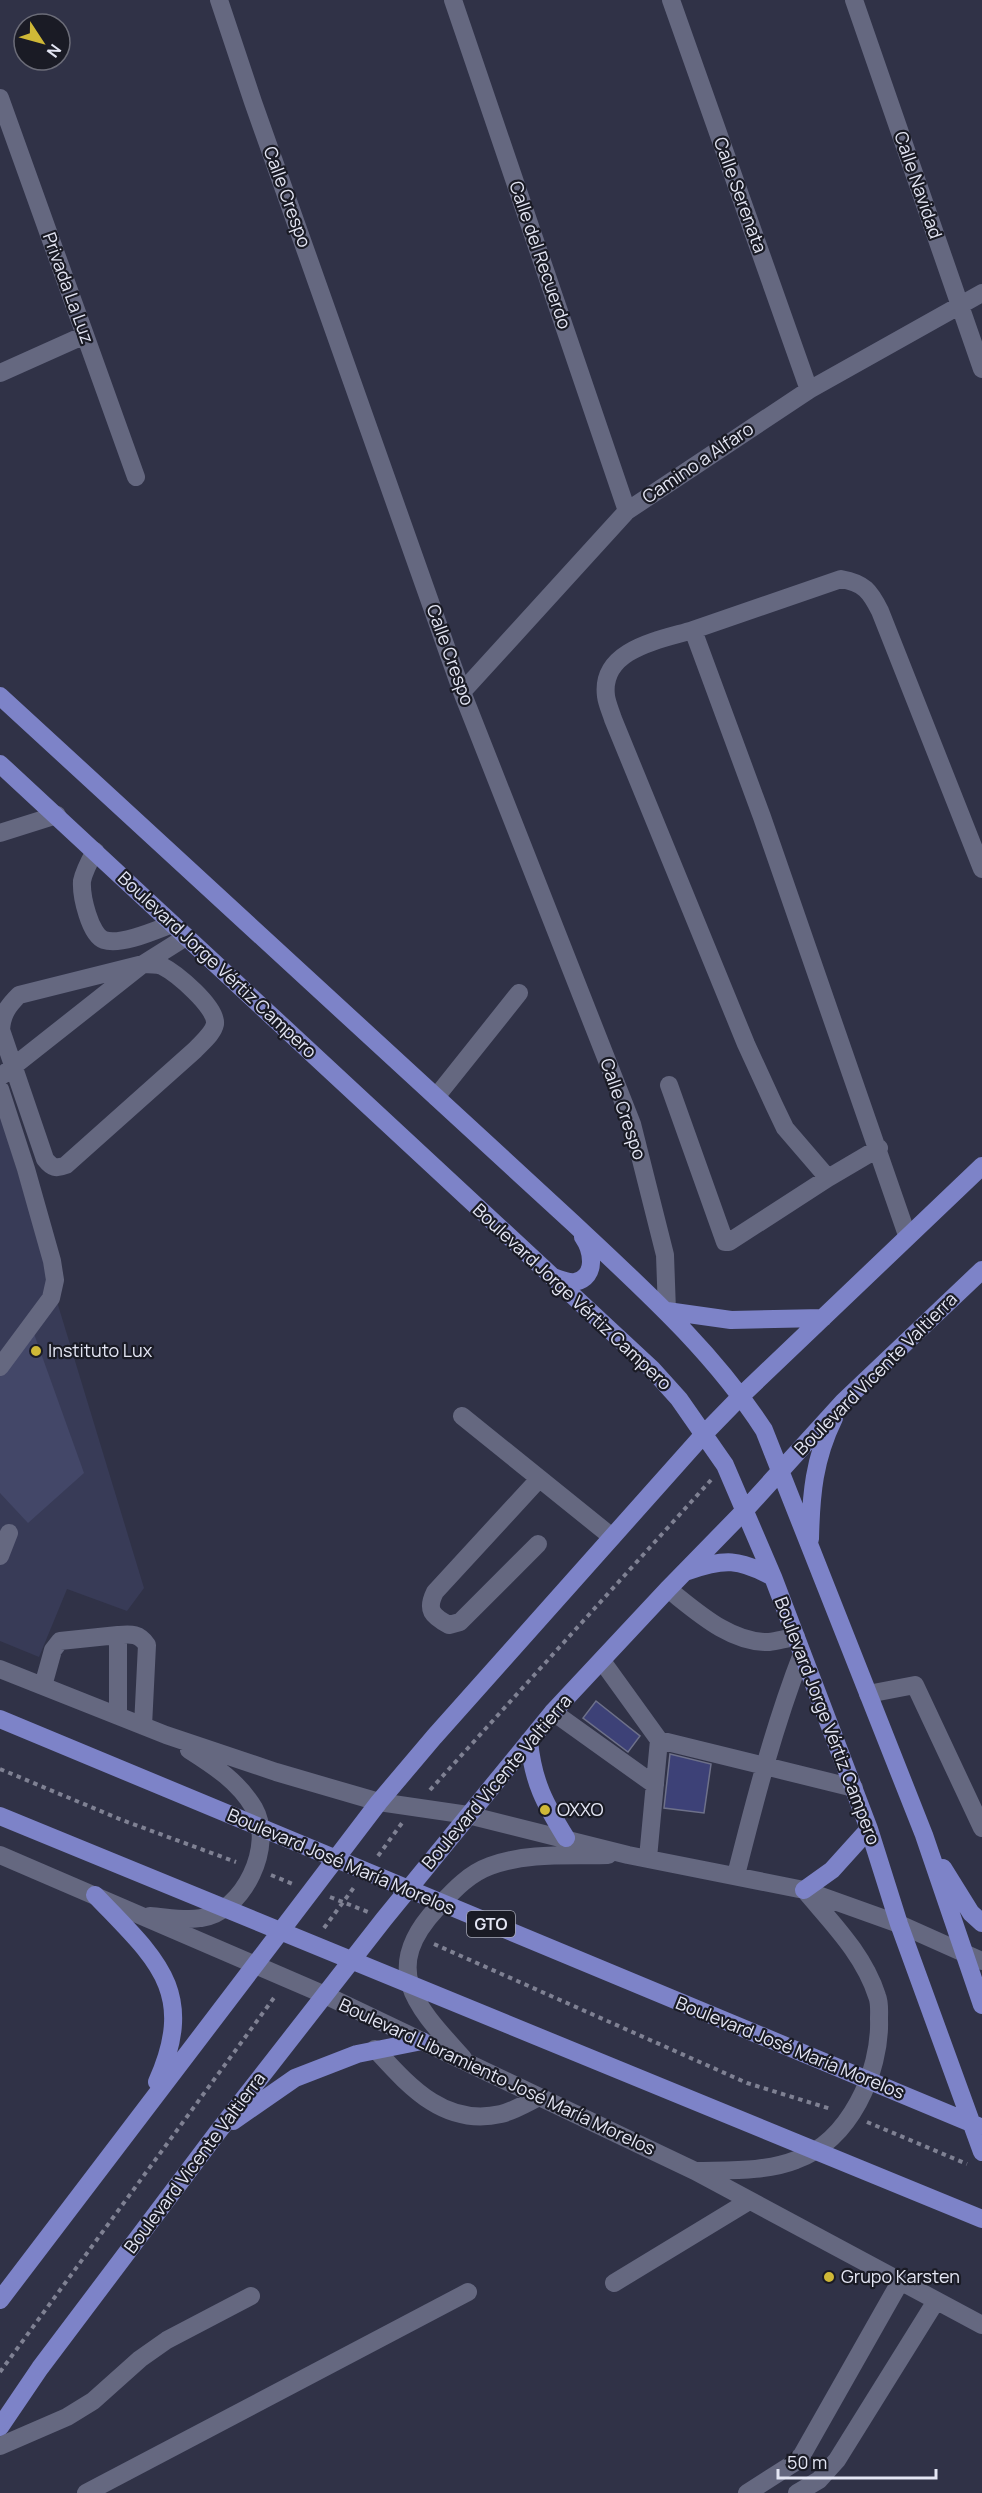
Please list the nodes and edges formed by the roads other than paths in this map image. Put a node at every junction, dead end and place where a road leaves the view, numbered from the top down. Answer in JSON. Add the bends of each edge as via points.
{"nodes":[{"id":1,"x":219,"y":0,"type":"edge"},
{"id":2,"x":453,"y":0,"type":"edge"},
{"id":3,"x":671,"y":0,"type":"edge"},
{"id":4,"x":854,"y":0,"type":"edge"},
{"id":5,"x":0,"y":98,"type":"edge"},
{"id":6,"x":982,"y":293,"type":"edge"},
{"id":7,"x":959,"y":304,"type":"junction"},
{"id":8,"x":85,"y":335,"type":"junction"},
{"id":9,"x":982,"y":369,"type":"edge"},
{"id":10,"x":0,"y":373,"type":"edge"},
{"id":11,"x":810,"y":390,"type":"junction"},
{"id":12,"x":136,"y":477,"type":"dead end"},
{"id":13,"x":627,"y":511,"type":"junction"},
{"id":14,"x":693,"y":630,"type":"junction"},
{"id":15,"x":462,"y":692,"type":"junction"},
{"id":16,"x":0,"y":696,"type":"edge"},
{"id":17,"x":0,"y":764,"type":"edge"},
{"id":18,"x":57,"y":815,"type":"junction"},
{"id":19,"x":0,"y":833,"type":"edge"},
{"id":20,"x":95,"y":851,"type":"junction"},
{"id":21,"x":982,"y":869,"type":"edge"},
{"id":22,"x":172,"y":924,"type":"junction"},
{"id":23,"x":186,"y":937,"type":"junction"},
{"id":24,"x":143,"y":964,"type":"junction"},
{"id":25,"x":519,"y":993,"type":"dead end"},
{"id":26,"x":7,"y":1072,"type":"edge"},
{"id":27,"x":669,"y":1085,"type":"dead end"},
{"id":28,"x":0,"y":1089,"type":"edge"},
{"id":29,"x":436,"y":1096,"type":"junction"},
{"id":30,"x":879,"y":1148,"type":"junction"},
{"id":31,"x":45,"y":1159,"type":"junction"},
{"id":32,"x":982,"y":1166,"type":"edge"},
{"id":33,"x":26,"y":1169,"type":"junction"},
{"id":34,"x":828,"y":1178,"type":"junction"},
{"id":35,"x":573,"y":1223,"type":"junction"},
{"id":36,"x":907,"y":1235,"type":"junction"},
{"id":37,"x":982,"y":1270,"type":"edge"},
{"id":38,"x":549,"y":1275,"type":"junction"},
{"id":39,"x":667,"y":1311,"type":"junction"},
{"id":40,"x":823,"y":1318,"type":"junction"},
{"id":41,"x":0,"y":1367,"type":"edge"},
{"id":42,"x":741,"y":1395,"type":"junction"},
{"id":43,"x":843,"y":1402,"type":"junction"},
{"id":44,"x":462,"y":1416,"type":"dead end"},
{"id":45,"x":704,"y":1434,"type":"junction"},
{"id":46,"x":780,"y":1470,"type":"junction"},
{"id":47,"x":539,"y":1479,"type":"junction"},
{"id":48,"x":745,"y":1510,"type":"junction"},
{"id":49,"x":9,"y":1533,"type":"dead end"},
{"id":50,"x":612,"y":1537,"type":"junction"},
{"id":51,"x":538,"y":1544,"type":"dead end"},
{"id":52,"x":810,"y":1550,"type":"junction"},
{"id":53,"x":0,"y":1556,"type":"edge"},
{"id":54,"x":684,"y":1572,"type":"junction"},
{"id":55,"x":773,"y":1577,"type":"junction"},
{"id":56,"x":668,"y":1589,"type":"junction"},
{"id":57,"x":118,"y":1635,"type":"junction"},
{"id":58,"x":799,"y":1645,"type":"junction"},
{"id":59,"x":602,"y":1661,"type":"junction"},
{"id":60,"x":0,"y":1669,"type":"edge"},
{"id":61,"x":43,"y":1686,"type":"junction"},
{"id":62,"x":868,"y":1694,"type":"junction"},
{"id":63,"x":553,"y":1712,"type":"junction"},
{"id":64,"x":118,"y":1716,"type":"junction"},
{"id":65,"x":0,"y":1719,"type":"edge"},
{"id":66,"x":142,"y":1726,"type":"junction"},
{"id":67,"x":166,"y":1735,"type":"junction"},
{"id":68,"x":659,"y":1740,"type":"junction"},
{"id":69,"x":529,"y":1741,"type":"junction"},
{"id":70,"x":764,"y":1767,"type":"junction"},
{"id":71,"x":655,"y":1785,"type":"junction"},
{"id":72,"x":854,"y":1788,"type":"junction"},
{"id":73,"x":379,"y":1802,"type":"junction"},
{"id":74,"x":468,"y":1815,"type":"junction"},
{"id":75,"x":0,"y":1816,"type":"edge"},
{"id":76,"x":982,"y":1827,"type":"edge"},
{"id":77,"x":869,"y":1829,"type":"junction"},
{"id":78,"x":924,"y":1835,"type":"junction"},
{"id":79,"x":566,"y":1838,"type":"junction"},
{"id":80,"x":0,"y":1855,"type":"edge"},
{"id":81,"x":628,"y":1855,"type":"junction"},
{"id":82,"x":648,"y":1858,"type":"junction"},
{"id":83,"x":736,"y":1875,"type":"junction"},
{"id":84,"x":804,"y":1890,"type":"junction"},
{"id":85,"x":95,"y":1895,"type":"junction"},
{"id":86,"x":139,"y":1916,"type":"junction"},
{"id":87,"x":982,"y":1923,"type":"edge"},
{"id":88,"x":899,"y":1924,"type":"junction"},
{"id":89,"x":964,"y":1952,"type":"junction"},
{"id":90,"x":982,"y":1961,"type":"edge"},
{"id":91,"x":254,"y":1965,"type":"junction"},
{"id":92,"x":325,"y":1995,"type":"junction"},
{"id":93,"x":982,"y":2005,"type":"edge"},
{"id":94,"x":422,"y":2041,"type":"junction"},
{"id":95,"x":375,"y":2049,"type":"junction"},
{"id":96,"x":471,"y":2066,"type":"junction"},
{"id":97,"x":539,"y":2097,"type":"junction"},
{"id":98,"x":145,"y":2109,"type":"junction"},
{"id":99,"x":982,"y":2127,"type":"edge"},
{"id":100,"x":217,"y":2133,"type":"junction"},
{"id":101,"x":977,"y":2159,"type":"edge"},
{"id":102,"x":695,"y":2171,"type":"junction"},
{"id":103,"x":749,"y":2201,"type":"junction"},
{"id":104,"x":982,"y":2219,"type":"edge"},
{"id":105,"x":900,"y":2282,"type":"junction"},
{"id":106,"x":614,"y":2283,"type":"dead end"},
{"id":107,"x":468,"y":2292,"type":"dead end"},
{"id":108,"x":251,"y":2296,"type":"dead end"},
{"id":109,"x":0,"y":2300,"type":"edge"},
{"id":110,"x":936,"y":2301,"type":"junction"},
{"id":111,"x":982,"y":2325,"type":"edge"},
{"id":112,"x":40,"y":2368,"type":"junction"},
{"id":113,"x":0,"y":2414,"type":"edge"},
{"id":114,"x":0,"y":2427,"type":"edge"},
{"id":115,"x":0,"y":2446,"type":"edge"},
{"id":116,"x":802,"y":2456,"type":"junction"},
{"id":117,"x":819,"y":2480,"type":"junction"},
{"id":118,"x":86,"y":2493,"type":"edge"},
{"id":119,"x":747,"y":2493,"type":"edge"},
{"id":120,"x":797,"y":2493,"type":"edge"}],
"edges":[{"from":1,"to":15,"type":"street","name":"Calle Crespo"},
{"from":2,"to":13,"type":"street","name":"Calle del Recuerdo"},
{"from":3,"to":11,"type":"street","name":"Calle Serenata"},
{"from":4,"to":7,"type":"street","name":"Calle Navidad"},
{"from":5,"to":8,"type":"street","name":"Privada La Luz"},
{"from":6,"to":7,"type":"street","name":"Camino a Alfaro"},
{"from":7,"to":9,"type":"street","name":"Calle Navidad"},
{"from":7,"to":11,"type":"street","name":"Camino a Alfaro"},
{"from":8,"to":10,"type":"street"},
{"from":8,"to":12,"type":"street","name":"Privada La Luz"},
{"from":11,"to":13,"type":"street","name":"Camino a Alfaro"},
{"from":13,"to":15,"type":"street","name":"Camino a Alfaro"},
{"from":14,"to":21,"type":"street","via":[[841,579],[857,582],[871,594],[880,611]]},
{"from":14,"to":30,"type":"street"},
{"from":14,"to":34,"type":"street","via":[[627,652],[607,678],[606,696],[774,1105],[785,1128]]},
{"from":15,"to":39,"type":"street","name":"Calle Crespo","via":[[632,1124],[665,1255]]},
{"from":16,"to":29,"type":"main road"},
{"from":17,"to":18,"type":"main road","name":"Boulevard Jorge Vértiz Campero"},
{"from":18,"to":19,"type":"street"},
{"from":18,"to":20,"type":"main road","name":"Boulevard Jorge Vértiz Campero"},
{"from":20,"to":22,"type":"main road","name":"Boulevard Jorge Vértiz Campero"},
{"from":20,"to":22,"type":"street","via":[[82,882],[95,933],[112,942]]},
{"from":22,"to":23,"type":"main road","name":"Boulevard Jorge Vértiz Campero"},
{"from":23,"to":24,"type":"street"},
{"from":23,"to":38,"type":"main road","name":"Boulevard Jorge Vértiz Campero"},
{"from":24,"to":26,"type":"street"},
{"from":24,"to":26,"type":"street","via":[[19,996],[2,1017]]},
{"from":24,"to":31,"type":"street","via":[[159,965],[176,974],[213,1014],[215,1024],[195,1050],[66,1165],[50,1166]]},
{"from":25,"to":29,"type":"street"},
{"from":26,"to":31,"type":"street"},
{"from":27,"to":34,"type":"street","via":[[725,1242]]},
{"from":28,"to":33,"type":"street"},
{"from":29,"to":35,"type":"main road"},
{"from":30,"to":34,"type":"street"},
{"from":30,"to":36,"type":"street"},
{"from":31,"to":33,"type":"street"},
{"from":32,"to":36,"type":"main road"},
{"from":33,"to":41,"type":"street","via":[[55,1280],[51,1298]]},
{"from":35,"to":38,"type":"main road","via":[[592,1252],[591,1266],[575,1282]]},
{"from":35,"to":39,"type":"main road"},
{"from":36,"to":40,"type":"main road"},
{"from":37,"to":43,"type":"main road","name":"Boulevard Vicente Valtierra"},
{"from":38,"to":45,"type":"main road","name":"Boulevard Jorge Vértiz Campero","via":[[652,1369]]},
{"from":39,"to":40,"type":"main road","via":[[731,1320]]},
{"from":39,"to":42,"type":"main road"},
{"from":40,"to":42,"type":"main road"},
{"from":42,"to":45,"type":"main road"},
{"from":42,"to":46,"type":"main road","via":[[764,1430]]},
{"from":43,"to":46,"type":"main road","name":"Boulevard Vicente Valtierra"},
{"from":43,"to":52,"type":"main road","via":[[827,1432],[812,1481]]},
{"from":44,"to":47,"type":"street"},
{"from":45,"to":48,"type":"main road","name":"Boulevard Jorge Vértiz Campero","via":[[725,1465]]},
{"from":45,"to":50,"type":"main road"},
{"from":46,"to":48,"type":"main road","name":"Boulevard Vicente Valtierra"},
{"from":46,"to":52,"type":"main road"},
{"from":47,"to":50,"type":"street"},
{"from":47,"to":51,"type":"street","via":[[440,1585],[430,1601],[431,1611],[448,1625],[460,1622]]},
{"from":48,"to":54,"type":"main road","name":"Boulevard Vicente Valtierra"},
{"from":48,"to":55,"type":"main road","name":"Boulevard Jorge Vértiz Campero"},
{"from":49,"to":53,"type":"street"},
{"from":50,"to":73,"type":"main road"},
{"from":52,"to":62,"type":"main road"},
{"from":54,"to":55,"type":"main road","via":[[730,1562],[749,1564]]},
{"from":54,"to":56,"type":"main road","name":"Boulevard Vicente Valtierra"},
{"from":55,"to":58,"type":"main road","name":"Boulevard Jorge Vértiz Campero"},
{"from":56,"to":58,"type":"street","via":[[729,1632],[752,1640]]},
{"from":56,"to":59,"type":"main road","name":"Boulevard Vicente Valtierra"},
{"from":57,"to":61,"type":"street","via":[[60,1641],[53,1650]]},
{"from":57,"to":64,"type":"street"},
{"from":57,"to":66,"type":"street","via":[[135,1634],[147,1645]]},
{"from":58,"to":70,"type":"street"},
{"from":58,"to":72,"type":"main road","name":"Boulevard Jorge Vértiz Campero"},
{"from":59,"to":63,"type":"main road","name":"Boulevard Vicente Valtierra"},
{"from":59,"to":68,"type":"street"},
{"from":60,"to":61,"type":"street"},
{"from":61,"to":64,"type":"street"},
{"from":62,"to":76,"type":"street","via":[[915,1685]]},
{"from":62,"to":78,"type":"main road"},
{"from":63,"to":69,"type":"main road","name":"Boulevard Vicente Valtierra"},
{"from":63,"to":71,"type":"street"},
{"from":64,"to":66,"type":"street"},
{"from":65,"to":99,"type":"main road","name":"Boulevard José María Morelos","number":"GTO"},
{"from":66,"to":67,"type":"street"},
{"from":67,"to":73,"type":"street"},
{"from":67,"to":86,"type":"street","via":[[227,1775],[254,1808],[260,1822],[260,1840],[246,1885],[233,1903],[200,1918]]},
{"from":68,"to":70,"type":"street"},
{"from":68,"to":71,"type":"street"},
{"from":69,"to":74,"type":"main road","name":"Boulevard Vicente Valtierra"},
{"from":69,"to":79,"type":"main road","via":[[535,1781]]},
{"from":70,"to":72,"type":"street"},
{"from":70,"to":83,"type":"street"},
{"from":71,"to":82,"type":"street"},
{"from":72,"to":77,"type":"main road","name":"Boulevard Jorge Vértiz Campero"},
{"from":73,"to":74,"type":"street"},
{"from":73,"to":91,"type":"main road"},
{"from":74,"to":79,"type":"street"},
{"from":74,"to":92,"type":"main road","name":"Boulevard Vicente Valtierra"},
{"from":75,"to":104,"type":"main road"},
{"from":77,"to":84,"type":"main road","via":[[832,1870]]},
{"from":77,"to":88,"type":"main road","name":"Boulevard Jorge Vértiz Campero"},
{"from":78,"to":87,"type":"main road","via":[[971,1912]]},
{"from":78,"to":89,"type":"main road"},
{"from":79,"to":81,"type":"street"},
{"from":80,"to":85,"type":"street","name":"Boulevard Libramiento José María Morelos"},
{"from":81,"to":82,"type":"street"},
{"from":81,"to":96,"type":"street","via":[[535,1857],[491,1866],[464,1879],[415,1935],[406,1965],[410,1989],[429,2019]]},
{"from":82,"to":83,"type":"street"},
{"from":83,"to":84,"type":"street"},
{"from":84,"to":88,"type":"street"},
{"from":84,"to":102,"type":"street","via":[[865,1967],[878,1999],[880,2033],[870,2079],[851,2115],[829,2140],[798,2160],[760,2169]]},
{"from":85,"to":86,"type":"street","name":"Boulevard Libramiento José María Morelos"},
{"from":85,"to":98,"type":"main road","via":[[145,1947],[172,1995],[173,2031],[167,2060]]},
{"from":86,"to":91,"type":"street","name":"Boulevard Libramiento José María Morelos"},
{"from":88,"to":89,"type":"street"},
{"from":88,"to":101,"type":"main road","name":"Boulevard Jorge Vértiz Campero"},
{"from":89,"to":90,"type":"street"},
{"from":89,"to":93,"type":"main road"},
{"from":91,"to":92,"type":"street","name":"Boulevard Libramiento José María Morelos"},
{"from":91,"to":98,"type":"main road"},
{"from":92,"to":94,"type":"street","name":"Boulevard Libramiento José María Morelos"},
{"from":92,"to":100,"type":"main road","name":"Boulevard Vicente Valtierra"},
{"from":94,"to":95,"type":"main road"},
{"from":94,"to":96,"type":"street","name":"Boulevard Libramiento José María Morelos"},
{"from":95,"to":97,"type":"street","via":[[411,2088],[429,2102],[455,2113],[502,2114]]},
{"from":95,"to":100,"type":"main road","via":[[296,2078]]},
{"from":96,"to":97,"type":"street","name":"Boulevard Libramiento José María Morelos"},
{"from":97,"to":102,"type":"street","name":"Boulevard Libramiento José María Morelos"},
{"from":98,"to":109,"type":"main road"},
{"from":100,"to":112,"type":"main road","name":"Boulevard Vicente Valtierra"},
{"from":102,"to":103,"type":"street","name":"Boulevard Libramiento José María Morelos"},
{"from":103,"to":105,"type":"street","name":"Boulevard Libramiento José María Morelos"},
{"from":103,"to":106,"type":"street"},
{"from":105,"to":110,"type":"street","name":"Boulevard Libramiento José María Morelos"},
{"from":105,"to":116,"type":"street"},
{"from":107,"to":118,"type":"street"},
{"from":108,"to":115,"type":"street","via":[[167,2340],[93,2401],[67,2417]]},
{"from":110,"to":111,"type":"street","name":"Boulevard Libramiento José María Morelos"},
{"from":110,"to":117,"type":"street","via":[[837,2460]]},
{"from":112,"to":113,"type":"main road"},
{"from":112,"to":114,"type":"main road","name":"Boulevard Vicente Valtierra"},
{"from":116,"to":117,"type":"street"},
{"from":116,"to":119,"type":"street"},
{"from":117,"to":120,"type":"street"}]}
